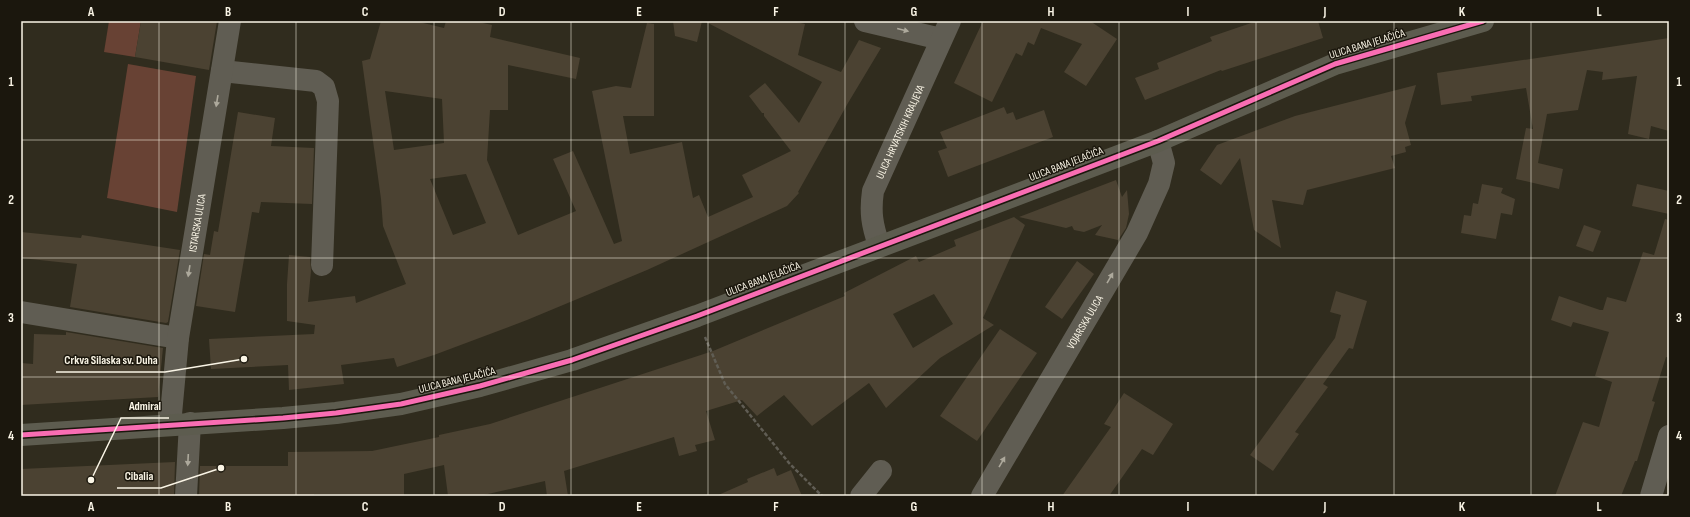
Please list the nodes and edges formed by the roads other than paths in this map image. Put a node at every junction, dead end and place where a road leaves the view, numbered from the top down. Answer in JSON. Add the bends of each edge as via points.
{"nodes":[{"id":1,"x":230,"y":21,"type":"edge"},
{"id":2,"x":865,"y":21,"type":"edge"},
{"id":3,"x":1483,"y":21,"type":"edge"},
{"id":4,"x":945,"y":30,"type":"edge"},
{"id":5,"x":222,"y":71,"type":"junction"},
{"id":6,"x":1158,"y":141,"type":"junction"},
{"id":7,"x":879,"y":245,"type":"junction"},
{"id":8,"x":322,"y":264,"type":"dead end"},
{"id":9,"x":21,"y":312,"type":"edge"},
{"id":10,"x":178,"y":338,"type":"junction"},
{"id":11,"x":180,"y":424,"type":"junction"},
{"id":12,"x":21,"y":434,"type":"edge"},
{"id":13,"x":1669,"y":436,"type":"edge"},
{"id":14,"x":1665,"y":462,"type":"edge"},
{"id":15,"x":881,"y":471,"type":"dead end"},
{"id":16,"x":186,"y":496,"type":"edge"},
{"id":17,"x":861,"y":496,"type":"edge"},
{"id":18,"x":982,"y":496,"type":"edge"},
{"id":19,"x":1652,"y":496,"type":"edge"}],
"edges":[{"from":1,"to":5,"type":"street","name":"ISTARSKA ULICA"},
{"from":2,"to":4,"type":"street","one_way":true},
{"from":3,"to":6,"type":"main road","name":"ULICA BANA JELAČIĆA","via":[[1335,64]]},
{"from":4,"to":7,"type":"street","name":"ULICA HRVATSKIH KRALJEVA","via":[[873,191],[870,209]]},
{"from":5,"to":8,"type":"street","via":[[316,81],[324,87],[328,100]]},
{"from":5,"to":10,"type":"street","name":"ISTARSKA ULICA","one_way":true},
{"from":6,"to":7,"type":"main road","name":"ULICA BANA JELAČIĆA"},
{"from":18,"to":6,"type":"street","name":"VOJARSKA ULICA","one_way":true,"via":[[1137,233],[1159,184],[1164,163]]},
{"from":7,"to":11,"type":"main road","name":"ULICA BANA JELAČIĆA","via":[[697,316],[572,360],[480,386],[401,404],[290,417]]},
{"from":9,"to":10,"type":"street"},
{"from":10,"to":11,"type":"street","name":"ISTARSKA ULICA"},
{"from":11,"to":12,"type":"main road","name":"ULICA BANA JELAČIĆA"},
{"from":11,"to":16,"type":"street","name":"ISTARSKA ULICA","one_way":true},
{"from":13,"to":14,"type":"street"},
{"from":14,"to":19,"type":"street"},
{"from":15,"to":17,"type":"street"}]}
